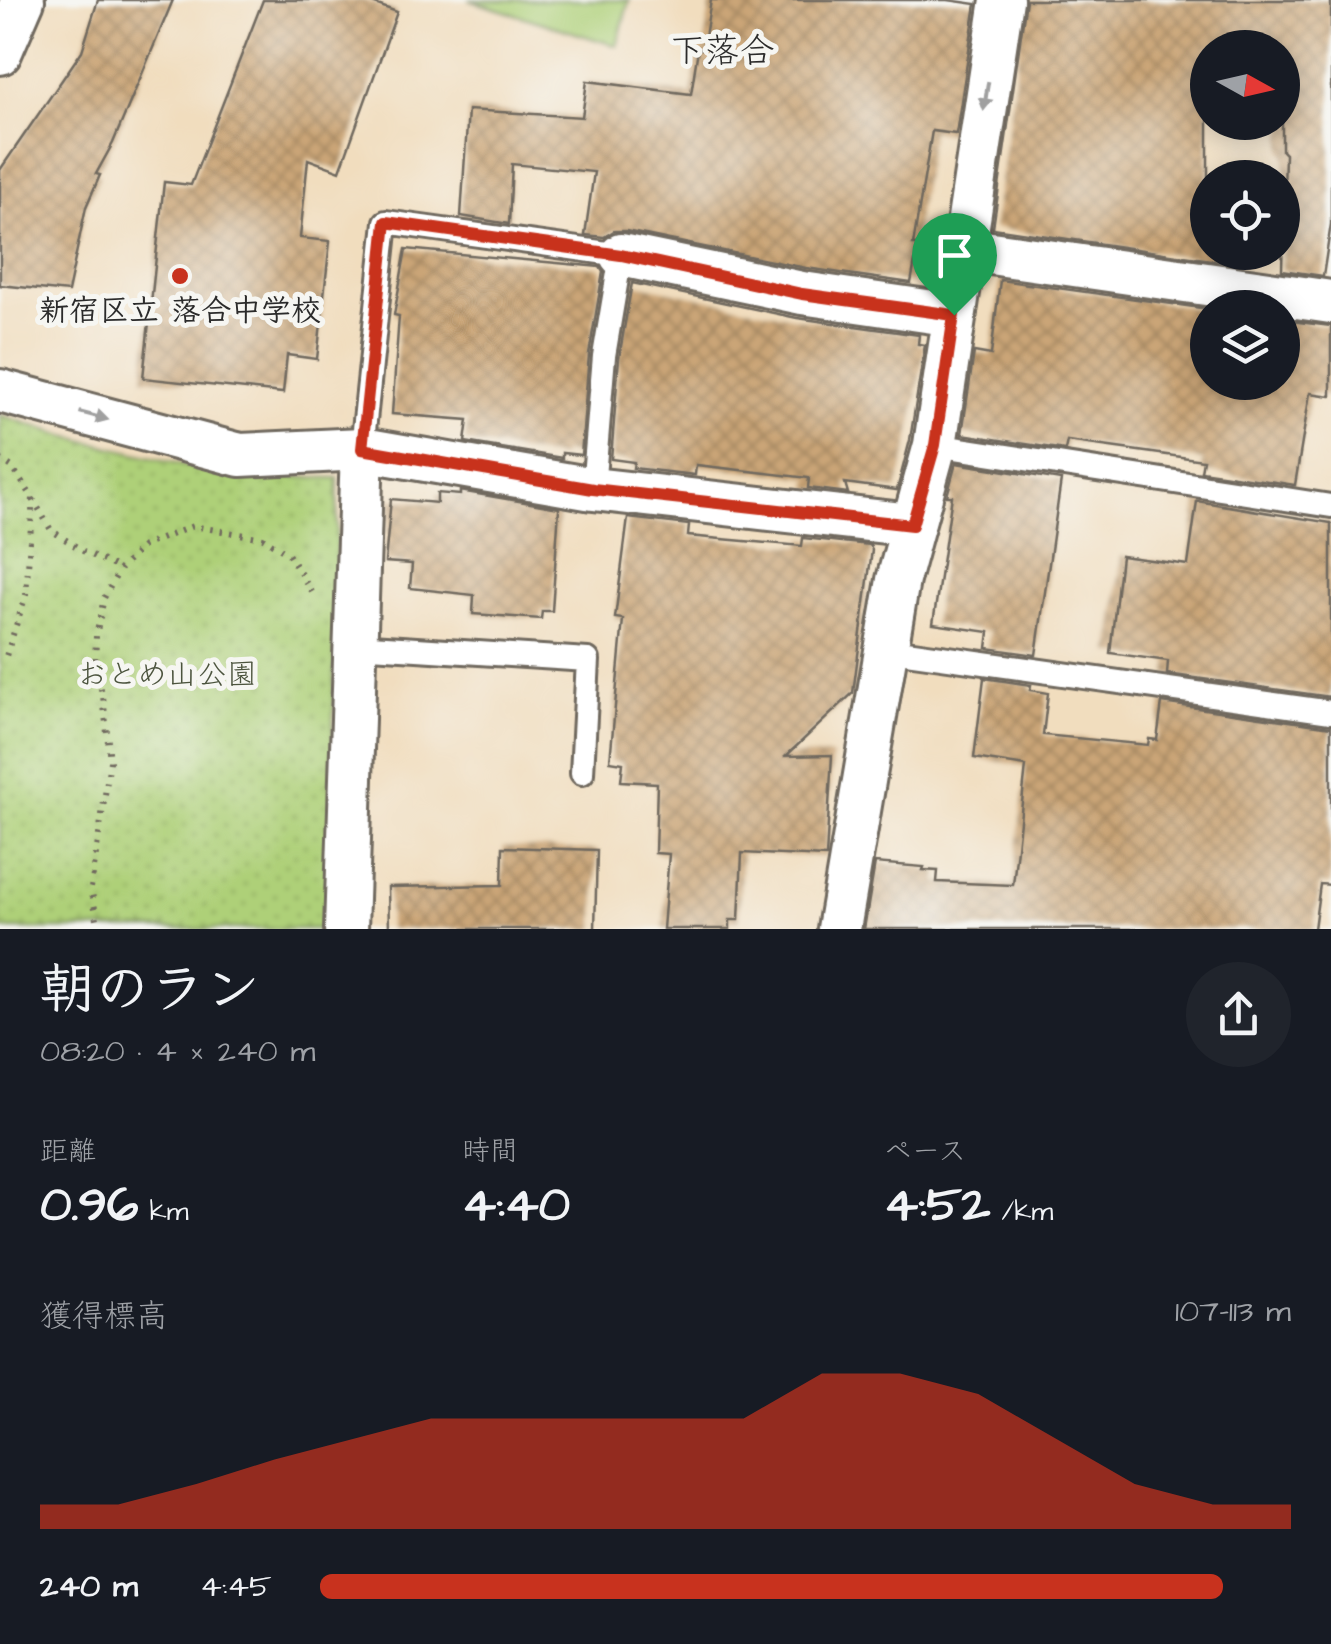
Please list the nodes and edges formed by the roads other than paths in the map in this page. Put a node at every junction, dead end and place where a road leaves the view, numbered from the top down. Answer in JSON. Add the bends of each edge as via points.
{"nodes":[{"id":1,"x":23,"y":0,"type":"edge"},
{"id":2,"x":1002,"y":0,"type":"edge"},
{"id":3,"x":0,"y":53,"type":"edge"},
{"id":4,"x":963,"y":249,"type":"junction"},
{"id":5,"x":621,"y":255,"type":"junction"},
{"id":6,"x":1331,"y":302,"type":"edge"},
{"id":7,"x":954,"y":315,"type":"junction"},
{"id":8,"x":0,"y":391,"type":"edge"},
{"id":9,"x":935,"y":445,"type":"junction"},
{"id":10,"x":362,"y":449,"type":"junction"},
{"id":11,"x":593,"y":489,"type":"junction"},
{"id":12,"x":1331,"y":506,"type":"edge"},
{"id":13,"x":912,"y":525,"type":"junction"},
{"id":14,"x":356,"y":645,"type":"junction"},
{"id":15,"x":885,"y":649,"type":"junction"},
{"id":16,"x":1331,"y":712,"type":"edge"},
{"id":17,"x":582,"y":773,"type":"dead end"},
{"id":18,"x":346,"y":929,"type":"edge"},
{"id":19,"x":839,"y":929,"type":"edge"}],
"edges":[{"from":1,"to":3,"type":"street"},
{"from":2,"to":4,"type":"street","one_way":true},
{"from":4,"to":6,"type":"street"},
{"from":4,"to":7,"type":"street"},
{"from":5,"to":7,"type":"street","via":[[802,294]]},
{"from":5,"to":10,"type":"lane","via":[[386,222]]},
{"from":5,"to":11,"type":"lane"},
{"from":7,"to":9,"type":"street"},
{"from":8,"to":10,"type":"street","one_way":true,"via":[[240,455]]},
{"from":9,"to":12,"type":"lane"},
{"from":9,"to":13,"type":"street"},
{"from":10,"to":11,"type":"street"},
{"from":10,"to":14,"type":"street"},
{"from":11,"to":13,"type":"street"},
{"from":13,"to":15,"type":"street"},
{"from":14,"to":17,"type":"lane","via":[[588,660]]},
{"from":14,"to":18,"type":"street"},
{"from":15,"to":16,"type":"lane"},
{"from":15,"to":19,"type":"street"}]}
